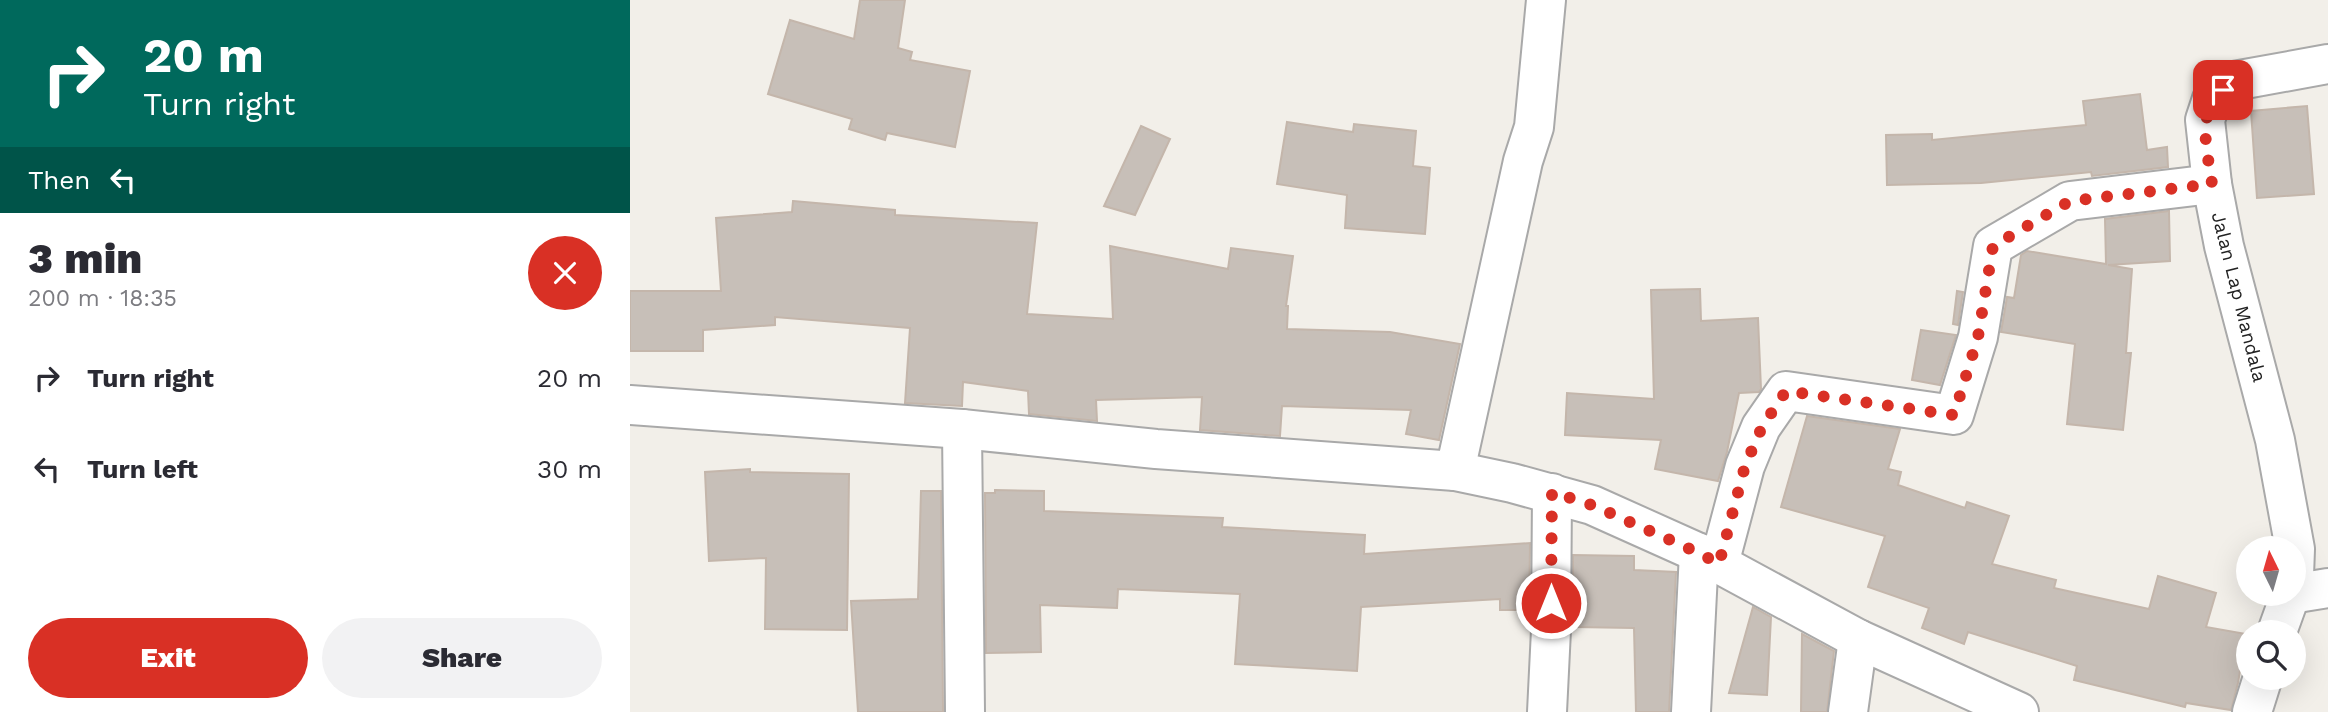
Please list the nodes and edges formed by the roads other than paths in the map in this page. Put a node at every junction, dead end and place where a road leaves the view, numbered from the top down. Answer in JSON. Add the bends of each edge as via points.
{"nodes":[{"id":1,"x":1546,"y":0,"type":"edge"},
{"id":2,"x":2328,"y":64,"type":"edge"},
{"id":3,"x":2212,"y":184,"type":"junction"},
{"id":4,"x":630,"y":405,"type":"edge"},
{"id":5,"x":962,"y":429,"type":"junction"},
{"id":6,"x":1455,"y":471,"type":"junction"},
{"id":7,"x":1552,"y":492,"type":"junction"},
{"id":8,"x":2293,"y":536,"type":"edge"},
{"id":9,"x":1709,"y":558,"type":"junction"},
{"id":10,"x":2328,"y":588,"type":"edge"},
{"id":11,"x":2306,"y":592,"type":"edge"},
{"id":12,"x":1858,"y":639,"type":"junction"},
{"id":13,"x":2259,"y":690,"type":"edge"},
{"id":14,"x":965,"y":712,"type":"edge"},
{"id":15,"x":1547,"y":712,"type":"edge"},
{"id":16,"x":1691,"y":712,"type":"edge"},
{"id":17,"x":1848,"y":712,"type":"edge"},
{"id":18,"x":2019,"y":712,"type":"edge"},
{"id":19,"x":2252,"y":712,"type":"edge"}],
"edges":[{"from":1,"to":6,"type":"street","via":[[1534,127]]},
{"from":2,"to":3,"type":"street","name":"Jalan Lap Mandala","via":[[2234,81],[2212,99],[2205,120]]},
{"from":3,"to":8,"type":"street","name":"Jalan Lap Mandala","via":[[2275,440]]},
{"from":3,"to":9,"type":"street","via":[[2070,201],[1993,246],[1978,337],[1954,415],[1786,391],[1762,427]]},
{"from":4,"to":5,"type":"street"},
{"from":5,"to":6,"type":"street"},
{"from":5,"to":14,"type":"street"},
{"from":6,"to":7,"type":"street"},
{"from":7,"to":9,"type":"street","via":[[1592,505]]},
{"from":7,"to":15,"type":"street"},
{"from":9,"to":12,"type":"street"},
{"from":9,"to":16,"type":"street"},
{"from":10,"to":11,"type":"street"},
{"from":12,"to":17,"type":"street"},
{"from":12,"to":18,"type":"street"},
{"from":13,"to":19,"type":"street"}]}
